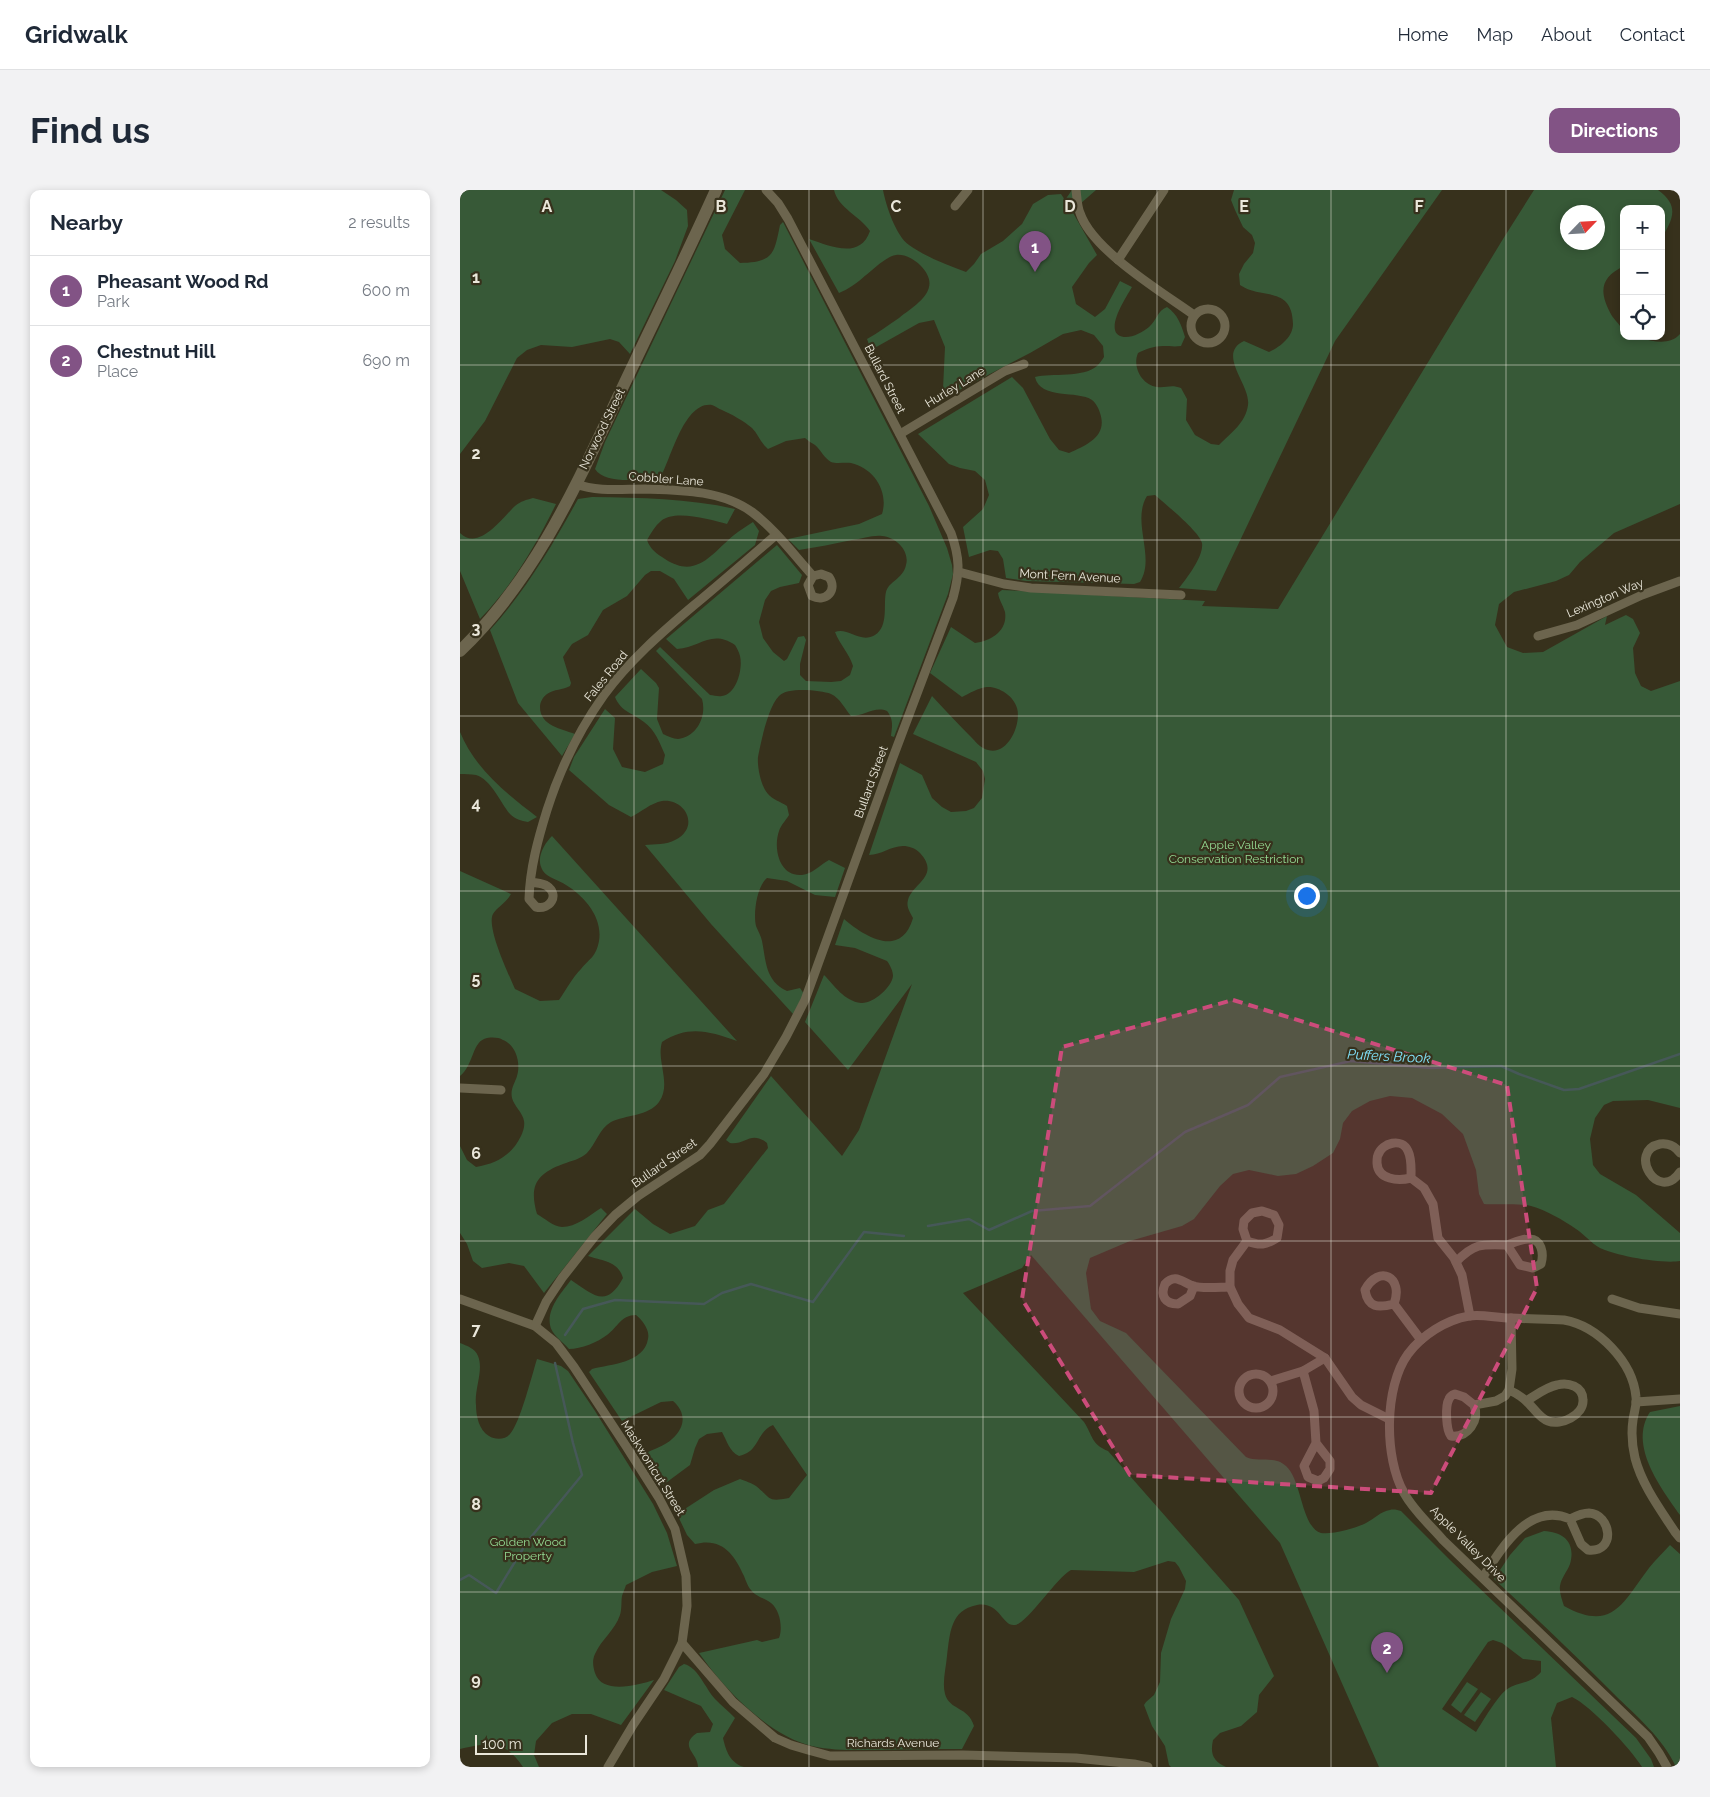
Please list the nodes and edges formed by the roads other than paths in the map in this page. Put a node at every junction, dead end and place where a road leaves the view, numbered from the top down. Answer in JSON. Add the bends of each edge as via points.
{"nodes":[{"id":1,"x":716,"y":190,"type":"edge"},
{"id":2,"x":766,"y":190,"type":"edge"},
{"id":3,"x":968,"y":190,"type":"edge"},
{"id":4,"x":1076,"y":190,"type":"edge"},
{"id":5,"x":1164,"y":190,"type":"edge"},
{"id":6,"x":955,"y":206,"type":"dead end"},
{"id":7,"x":1118,"y":260,"type":"junction"},
{"id":8,"x":1194,"y":315,"type":"dead end"},
{"id":9,"x":1024,"y":364,"type":"dead end"},
{"id":10,"x":900,"y":434,"type":"junction"},
{"id":11,"x":576,"y":484,"type":"junction"},
{"id":12,"x":776,"y":535,"type":"junction"},
{"id":13,"x":959,"y":572,"type":"junction"},
{"id":14,"x":813,"y":576,"type":"dead end"},
{"id":15,"x":1680,"y":581,"type":"edge"},
{"id":16,"x":1181,"y":595,"type":"dead end"},
{"id":17,"x":1538,"y":636,"type":"dead end"},
{"id":18,"x":460,"y":651,"type":"edge"},
{"id":19,"x":530,"y":882,"type":"dead end"},
{"id":20,"x":460,"y":1088,"type":"edge"},
{"id":21,"x":501,"y":1090,"type":"dead end"},
{"id":22,"x":1680,"y":1153,"type":"edge"},
{"id":23,"x":1680,"y":1172,"type":"edge"},
{"id":24,"x":1411,"y":1178,"type":"junction"},
{"id":25,"x":1247,"y":1241,"type":"junction"},
{"id":26,"x":1507,"y":1245,"type":"dead end"},
{"id":27,"x":1456,"y":1262,"type":"junction"},
{"id":28,"x":1194,"y":1286,"type":"dead end"},
{"id":29,"x":1230,"y":1287,"type":"junction"},
{"id":30,"x":1612,"y":1299,"type":"dead end"},
{"id":31,"x":460,"y":1300,"type":"edge"},
{"id":32,"x":1394,"y":1304,"type":"dead end"},
{"id":33,"x":1680,"y":1314,"type":"edge"},
{"id":34,"x":1470,"y":1316,"type":"junction"},
{"id":35,"x":1511,"y":1318,"type":"junction"},
{"id":36,"x":535,"y":1326,"type":"junction"},
{"id":37,"x":1421,"y":1340,"type":"junction"},
{"id":38,"x":1325,"y":1358,"type":"junction"},
{"id":39,"x":1303,"y":1371,"type":"junction"},
{"id":40,"x":1271,"y":1380,"type":"dead end"},
{"id":41,"x":1509,"y":1390,"type":"junction"},
{"id":42,"x":1680,"y":1398,"type":"edge"},
{"id":43,"x":1526,"y":1401,"type":"junction"},
{"id":44,"x":1636,"y":1402,"type":"junction"},
{"id":45,"x":1474,"y":1405,"type":"junction"},
{"id":46,"x":1389,"y":1419,"type":"junction"},
{"id":47,"x":1316,"y":1443,"type":"dead end"},
{"id":48,"x":1570,"y":1519,"type":"junction"},
{"id":49,"x":1680,"y":1538,"type":"edge"},
{"id":50,"x":1482,"y":1578,"type":"junction"},
{"id":51,"x":682,"y":1643,"type":"junction"},
{"id":52,"x":608,"y":1767,"type":"edge"},
{"id":53,"x":1148,"y":1767,"type":"edge"},
{"id":54,"x":1667,"y":1767,"type":"edge"}],
"edges":[{"from":1,"to":11,"type":"main road","name":"Norwood Street"},
{"from":2,"to":10,"type":"street","name":"Bullard Street","via":[[784,210]]},
{"from":3,"to":6,"type":"street"},
{"from":4,"to":7,"type":"street","via":[[1080,213],[1090,231]]},
{"from":5,"to":7,"type":"street"},
{"from":7,"to":8,"type":"street"},
{"from":9,"to":10,"type":"street","name":"Hurley Lane"},
{"from":10,"to":13,"type":"street","name":"Bullard Street","via":[[951,533],[959,557]]},
{"from":11,"to":12,"type":"street","name":"Cobbler Lane","via":[[592,488],[714,495],[752,512]]},
{"from":11,"to":18,"type":"main road","name":"Norwood Street","via":[[524,576],[504,604]]},
{"from":12,"to":14,"type":"street","name":"Cobbler Lane"},
{"from":12,"to":19,"type":"street","name":"Fales Road","via":[[664,631],[634,659],[605,694],[568,756],[554,788],[537,840]]},
{"from":13,"to":16,"type":"street","name":"Mont Fern Avenue","via":[[1031,588]]},
{"from":13,"to":36,"type":"street","name":"Bullard Street","via":[[953,598],[807,993],[786,1037],[764,1074],[700,1155],[638,1196],[595,1236],[546,1302]]},
{"from":15,"to":17,"type":"street","name":"Lexington Way","via":[[1577,625]]},
{"from":20,"to":21,"type":"street"},
{"from":22,"to":23,"type":"street","via":[[1667,1144],[1656,1145],[1648,1153],[1645,1163],[1649,1174],[1658,1180],[1669,1181]]},
{"from":24,"to":24,"type":"street","via":[[1399,1180],[1380,1172],[1377,1156],[1383,1147],[1397,1142],[1405,1146],[1411,1163]]},
{"from":24,"to":27,"type":"street","via":[[1428,1193],[1435,1209],[1438,1238]]},
{"from":25,"to":25,"type":"street","via":[[1244,1221],[1252,1213],[1262,1211],[1274,1215],[1279,1225],[1277,1238],[1268,1244],[1256,1245]]},
{"from":25,"to":29,"type":"street","via":[[1233,1260]]},
{"from":26,"to":27,"type":"street","via":[[1485,1244],[1465,1252]]},
{"from":27,"to":34,"type":"street","via":[[1464,1281]]},
{"from":28,"to":29,"type":"street"},
{"from":29,"to":38,"type":"street","via":[[1249,1318],[1280,1330]]},
{"from":30,"to":33,"type":"street","via":[[1639,1308]]},
{"from":31,"to":36,"type":"street","name":"Maskwonicut Street"},
{"from":32,"to":37,"type":"street"},
{"from":34,"to":35,"type":"street","name":"Apple Valley Drive"},
{"from":34,"to":37,"type":"street","name":"Apple Valley Drive","via":[[1451,1322]]},
{"from":35,"to":41,"type":"street"},
{"from":35,"to":44,"type":"street","name":"Apple Valley Drive","via":[[1569,1321],[1592,1331],[1609,1344],[1622,1361]]},
{"from":36,"to":51,"type":"street","name":"Maskwonicut Street","via":[[556,1344],[574,1367],[659,1498],[675,1529],[686,1576]]},
{"from":37,"to":46,"type":"street","name":"Apple Valley Drive","via":[[1398,1374]]},
{"from":38,"to":39,"type":"street"},
{"from":38,"to":46,"type":"street","via":[[1352,1397]]},
{"from":39,"to":40,"type":"street"},
{"from":39,"to":47,"type":"street","via":[[1314,1411]]},
{"from":41,"to":43,"type":"street"},
{"from":41,"to":45,"type":"street","via":[[1496,1401]]},
{"from":42,"to":44,"type":"street"},
{"from":43,"to":43,"type":"street","via":[[1540,1417],[1559,1423],[1578,1412],[1583,1400],[1577,1387],[1565,1384],[1552,1386]]},
{"from":44,"to":49,"type":"street","name":"Apple Valley Drive","via":[[1632,1441],[1638,1471]]},
{"from":45,"to":45,"type":"street","via":[[1472,1428],[1458,1437],[1451,1436],[1447,1430],[1449,1398],[1460,1395]]},
{"from":46,"to":50,"type":"street","name":"Apple Valley Drive","via":[[1395,1470],[1404,1493]]},
{"from":48,"to":48,"type":"street","via":[[1586,1513],[1599,1517],[1607,1528],[1605,1544],[1592,1550],[1584,1548]]},
{"from":48,"to":50,"type":"street","via":[[1560,1515],[1547,1516],[1524,1525]]},
{"from":50,"to":54,"type":"street","name":"Apple Valley Drive","via":[[1648,1737]]},
{"from":51,"to":52,"type":"street","name":"Maskwonicut Street","via":[[664,1680]]},
{"from":51,"to":53,"type":"street","name":"Richards Avenue","via":[[733,1702],[775,1738],[792,1746],[830,1756],[1076,1758]]}]}
